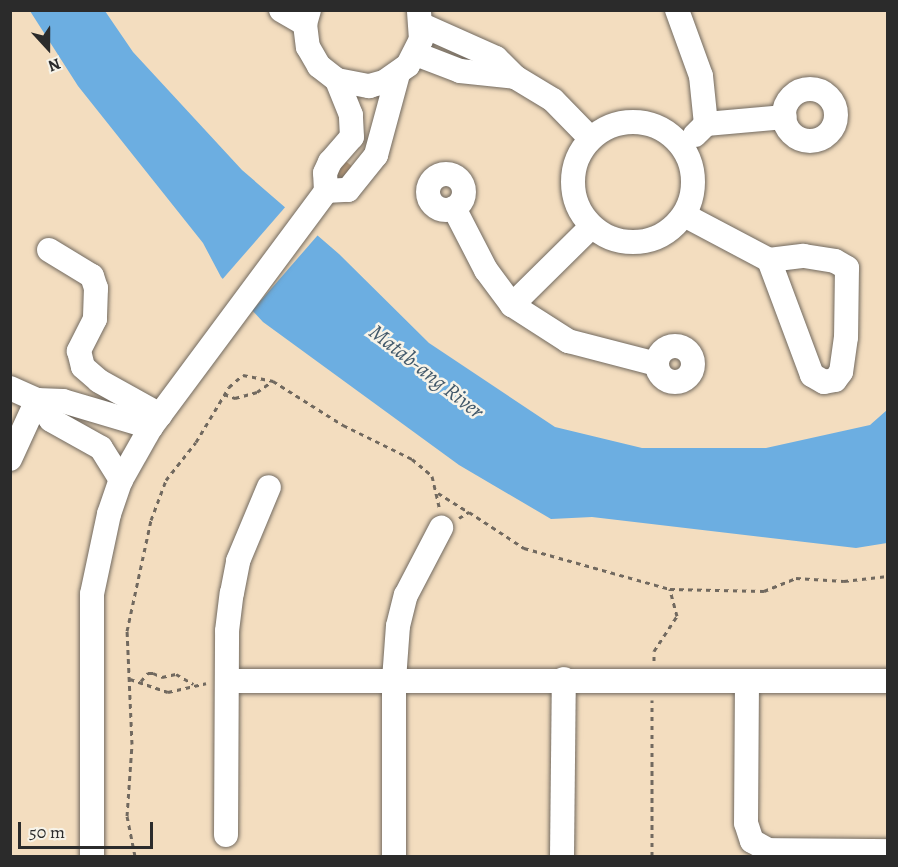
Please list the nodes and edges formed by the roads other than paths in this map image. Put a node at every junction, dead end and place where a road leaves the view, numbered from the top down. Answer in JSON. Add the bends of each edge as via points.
{"nodes":[{"id":1,"x":281,"y":10,"type":"edge"},
{"id":2,"x":677,"y":10,"type":"edge"},
{"id":3,"x":307,"y":17,"type":"edge"},
{"id":4,"x":421,"y":18,"type":"edge"},
{"id":5,"x":416,"y":54,"type":"junction"},
{"id":6,"x":398,"y":74,"type":"junction"},
{"id":7,"x":515,"y":76,"type":"junction"},
{"id":8,"x":337,"y":80,"type":"junction"},
{"id":9,"x":785,"y":117,"type":"dead end"},
{"id":10,"x":706,"y":124,"type":"junction"},
{"id":11,"x":591,"y":139,"type":"junction"},
{"id":12,"x":682,"y":147,"type":"junction"},
{"id":13,"x":326,"y":191,"type":"junction"},
{"id":14,"x":454,"y":208,"type":"dead end"},
{"id":15,"x":684,"y":215,"type":"junction"},
{"id":16,"x":591,"y":227,"type":"junction"},
{"id":17,"x":49,"y":250,"type":"dead end"},
{"id":18,"x":769,"y":260,"type":"junction"},
{"id":19,"x":512,"y":304,"type":"junction"},
{"id":20,"x":657,"y":364,"type":"dead end"},
{"id":21,"x":10,"y":388,"type":"edge"},
{"id":22,"x":37,"y":400,"type":"junction"},
{"id":23,"x":155,"y":421,"type":"junction"},
{"id":24,"x":10,"y":459,"type":"edge"},
{"id":25,"x":121,"y":480,"type":"junction"},
{"id":26,"x":269,"y":487,"type":"dead end"},
{"id":27,"x":441,"y":528,"type":"road end"},
{"id":28,"x":564,"y":679,"type":"junction"},
{"id":29,"x":394,"y":680,"type":"junction"},
{"id":30,"x":227,"y":681,"type":"junction"},
{"id":31,"x":747,"y":681,"type":"junction"},
{"id":32,"x":888,"y":681,"type":"edge"},
{"id":33,"x":226,"y":835,"type":"dead end"},
{"id":34,"x":888,"y":851,"type":"edge"},
{"id":35,"x":92,"y":856,"type":"edge"},
{"id":36,"x":394,"y":856,"type":"edge"},
{"id":37,"x":562,"y":856,"type":"edge"}],
"edges":[{"from":1,"to":3,"type":"street"},
{"from":2,"to":10,"type":"street","via":[[701,76]]},
{"from":3,"to":8,"type":"street","via":[[308,47],[319,66]]},
{"from":4,"to":5,"type":"street"},
{"from":4,"to":7,"type":"street","via":[[496,58]]},
{"from":5,"to":6,"type":"street"},
{"from":5,"to":7,"type":"street","via":[[460,71]]},
{"from":6,"to":8,"type":"street","via":[[369,86]]},
{"from":6,"to":13,"type":"street","via":[[376,155],[348,190]]},
{"from":7,"to":11,"type":"street","via":[[553,100]]},
{"from":8,"to":13,"type":"street","via":[[351,115],[352,137],[330,162],[325,173]]},
{"from":9,"to":10,"type":"street"},
{"from":10,"to":12,"type":"street"},
{"from":11,"to":12,"type":"street","via":[[608,127],[628,122],[648,124],[667,132]]},
{"from":11,"to":16,"type":"street","via":[[579,154],[572,173],[579,212]]},
{"from":12,"to":15,"type":"street","via":[[693,180]]},
{"from":13,"to":23,"type":"street"},
{"from":14,"to":19,"type":"street","via":[[486,270]]},
{"from":15,"to":16,"type":"street","via":[[651,240],[630,243],[609,238]]},
{"from":15,"to":18,"type":"street"},
{"from":16,"to":19,"type":"street"},
{"from":17,"to":23,"type":"street","via":[[92,276],[96,288],[95,319],[79,351],[83,367]]},
{"from":18,"to":18,"type":"street","via":[[812,375],[824,382],[835,380],[842,372],[846,337],[847,267],[836,261],[804,256]]},
{"from":19,"to":20,"type":"street","via":[[568,341]]},
{"from":21,"to":22,"type":"street"},
{"from":22,"to":23,"type":"street","via":[[63,401]]},
{"from":22,"to":24,"type":"street"},
{"from":22,"to":25,"type":"street","via":[[51,420],[101,448]]},
{"from":23,"to":25,"type":"street"},
{"from":25,"to":35,"type":"street","via":[[100,542],[93,594]]},
{"from":26,"to":30,"type":"street","via":[[238,561],[227,631]]},
{"from":27,"to":29,"type":"street","via":[[406,595],[398,626]]},
{"from":28,"to":29,"type":"street"},
{"from":28,"to":31,"type":"street"},
{"from":28,"to":37,"type":"street"},
{"from":29,"to":30,"type":"street"},
{"from":29,"to":36,"type":"street"},
{"from":30,"to":33,"type":"street"},
{"from":31,"to":32,"type":"street"},
{"from":31,"to":34,"type":"street","via":[[746,823],[752,841],[768,850]]}]}
